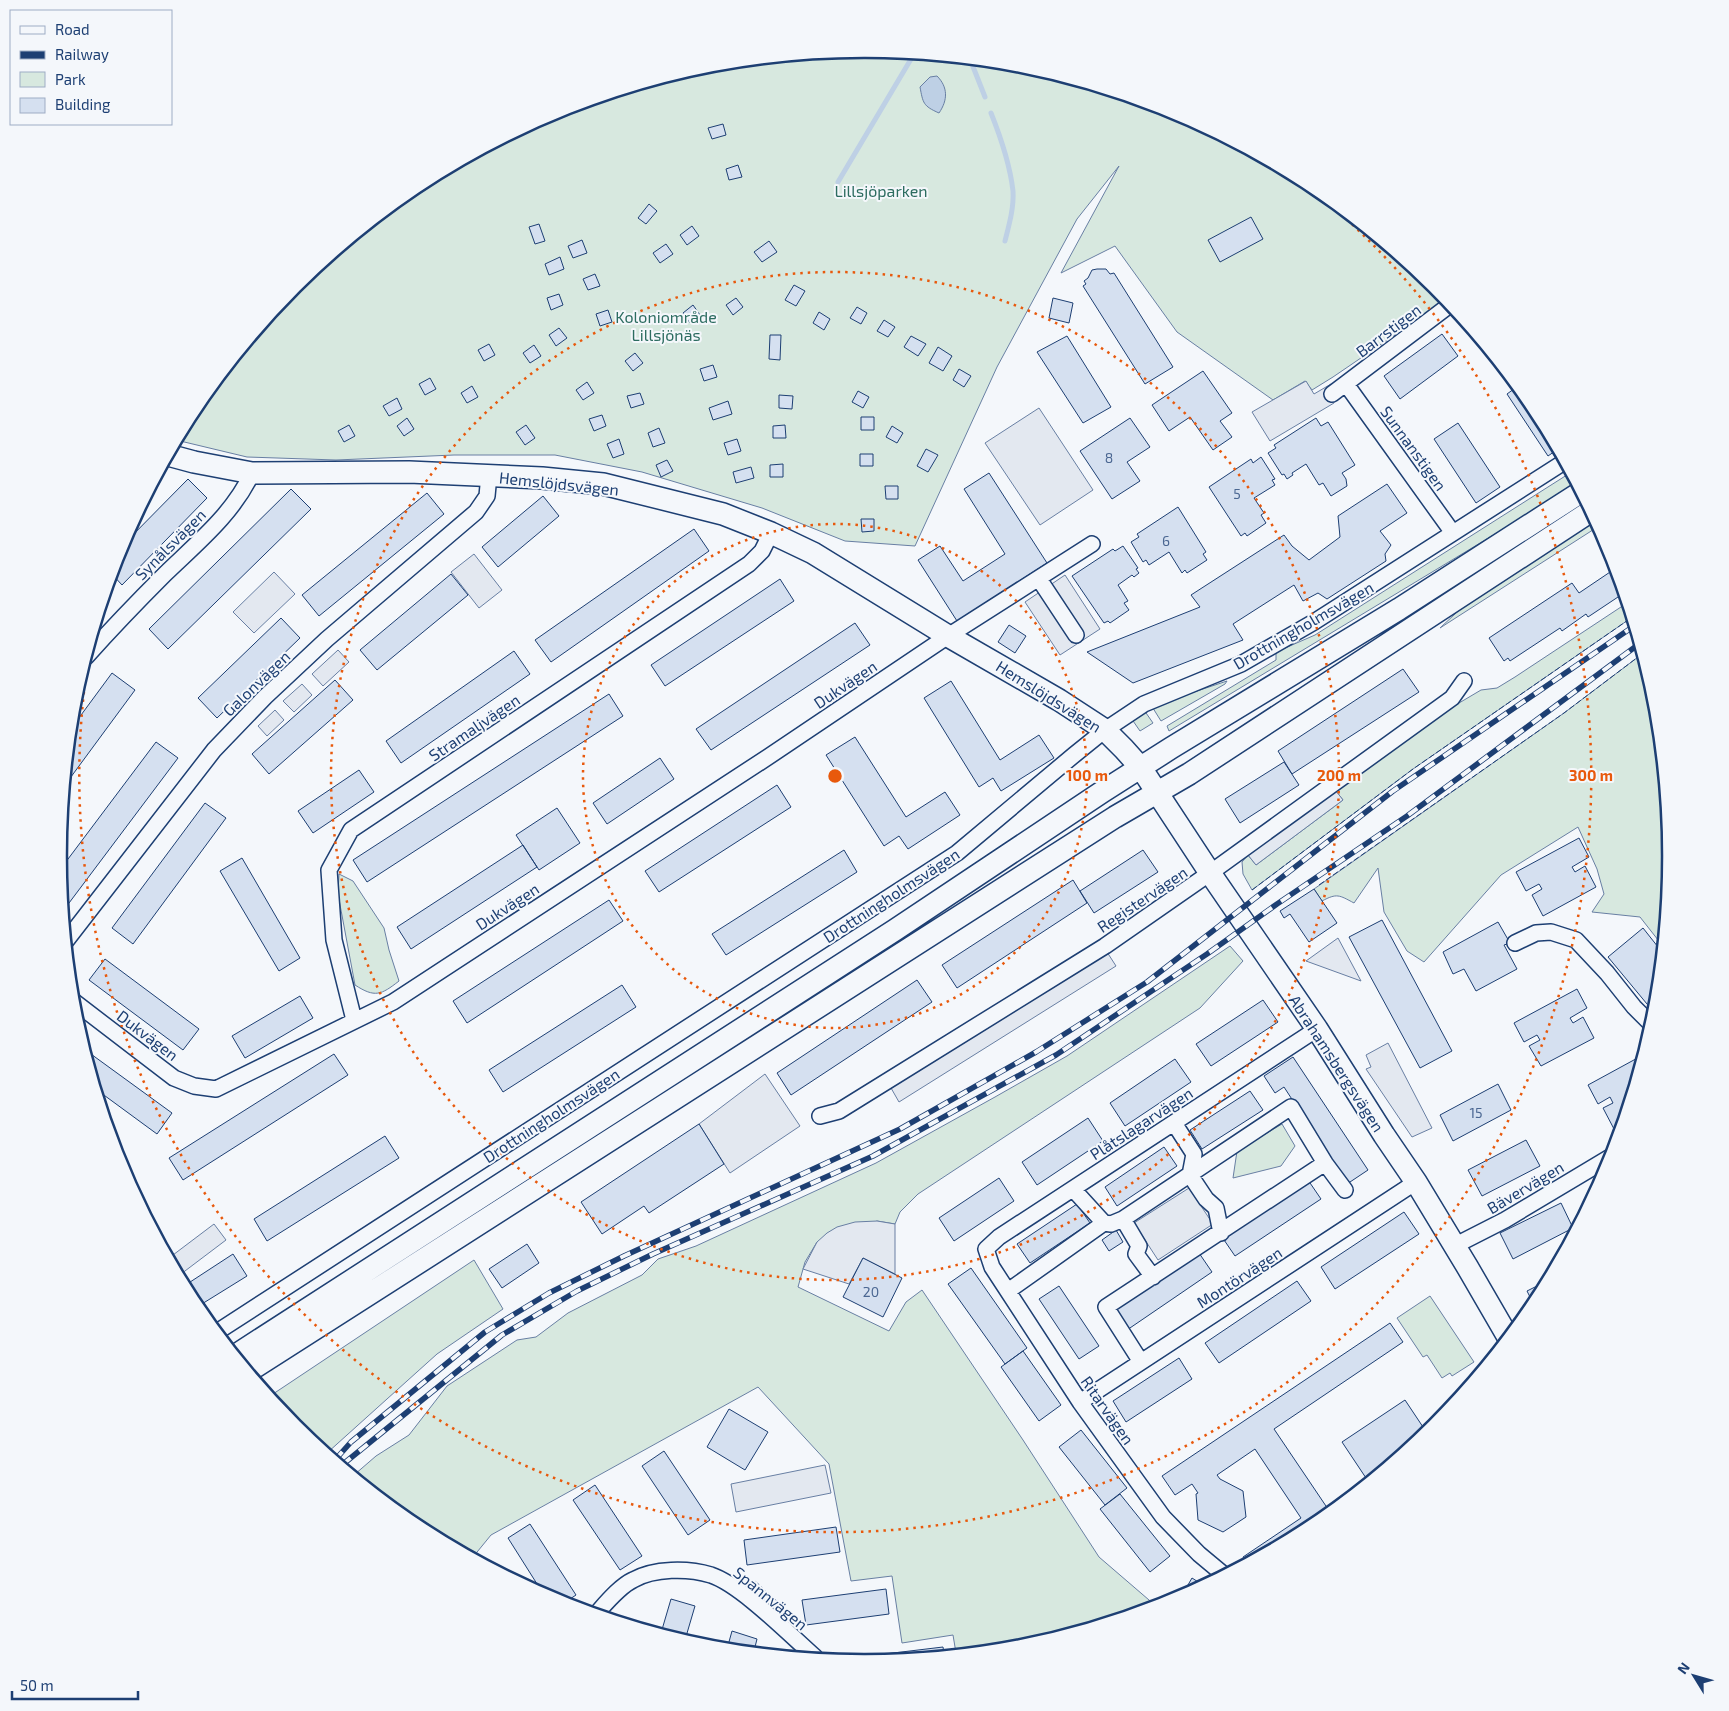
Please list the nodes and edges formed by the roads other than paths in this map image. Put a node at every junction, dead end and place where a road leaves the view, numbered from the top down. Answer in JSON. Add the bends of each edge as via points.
{"nodes":[{"id":1,"x":1445,"y":308,"type":"edge"},
{"id":2,"x":1346,"y":384,"type":"junction"},
{"id":3,"x":1332,"y":394,"type":"dead end"},
{"id":4,"x":173,"y":456,"type":"edge"},
{"id":5,"x":1560,"y":465,"type":"edge"},
{"id":6,"x":252,"y":473,"type":"junction"},
{"id":7,"x":489,"y":475,"type":"junction"},
{"id":8,"x":1576,"y":495,"type":"edge"},
{"id":9,"x":1585,"y":514,"type":"edge"},
{"id":10,"x":771,"y":533,"type":"junction"},
{"id":11,"x":1453,"y":534,"type":"junction"},
{"id":12,"x":1092,"y":544,"type":"dead end"},
{"id":13,"x":1039,"y":578,"type":"junction"},
{"id":14,"x":1076,"y":634,"type":"dead end"},
{"id":15,"x":948,"y":636,"type":"junction"},
{"id":16,"x":94,"y":648,"type":"edge"},
{"id":17,"x":1464,"y":681,"type":"dead end"},
{"id":18,"x":1105,"y":730,"type":"junction"},
{"id":19,"x":1141,"y":768,"type":"junction"},
{"id":20,"x":1157,"y":793,"type":"junction"},
{"id":21,"x":1210,"y":873,"type":"junction"},
{"id":22,"x":71,"y":935,"type":"edge"},
{"id":23,"x":1515,"y":943,"type":"dead end"},
{"id":24,"x":81,"y":1007,"type":"edge"},
{"id":25,"x":1645,"y":1019,"type":"edge"},
{"id":26,"x":354,"y":1020,"type":"junction"},
{"id":27,"x":1318,"y":1030,"type":"junction"},
{"id":28,"x":820,"y":1116,"type":"dead end"},
{"id":29,"x":1174,"y":1123,"type":"junction"},
{"id":30,"x":1601,"y":1162,"type":"edge"},
{"id":31,"x":1325,"y":1163,"type":"junction"},
{"id":32,"x":1190,"y":1175,"type":"junction"},
{"id":33,"x":1416,"y":1182,"type":"junction"},
{"id":34,"x":1073,"y":1189,"type":"junction"},
{"id":35,"x":1345,"y":1190,"type":"dead end"},
{"id":36,"x":1123,"y":1219,"type":"junction"},
{"id":37,"x":1104,"y":1224,"type":"junction"},
{"id":38,"x":1221,"y":1232,"type":"junction"},
{"id":39,"x":1454,"y":1246,"type":"junction"},
{"id":40,"x":986,"y":1250,"type":"joint"},
{"id":41,"x":1153,"y":1277,"type":"junction"},
{"id":42,"x":1008,"y":1291,"type":"junction"},
{"id":43,"x":222,"y":1329,"type":"edge"},
{"id":44,"x":1505,"y":1332,"type":"edge"},
{"id":45,"x":240,"y":1352,"type":"edge"},
{"id":46,"x":1141,"y":1362,"type":"junction"},
{"id":47,"x":253,"y":1368,"type":"edge"},
{"id":48,"x":1080,"y":1402,"type":"junction"},
{"id":49,"x":1218,"y":1570,"type":"edge"},
{"id":50,"x":601,"y":1608,"type":"edge"},
{"id":51,"x":809,"y":1652,"type":"edge"}],
"edges":[{"from":1,"to":2,"type":"street","name":"Barrstigen"},
{"from":2,"to":3,"type":"street","name":"Barrstigen"},
{"from":2,"to":11,"type":"street","name":"Sunnanstigen"},
{"from":4,"to":6,"type":"main road","name":"Hemslöjdsvägen"},
{"from":5,"to":11,"type":"street","name":"Drottningholmsvägen"},
{"from":6,"to":7,"type":"main road","name":"Hemslöjdsvägen"},
{"from":6,"to":16,"type":"street","name":"Synålsvägen","via":[[243,491],[218,522]]},
{"from":7,"to":10,"type":"main road","name":"Hemslöjdsvägen","via":[[603,484],[722,514]]},
{"from":7,"to":22,"type":"street","name":"Galonvägen","via":[[487,496],[476,512],[327,639],[214,750]]},
{"from":8,"to":19,"type":"main road","name":"Drottningholmsvägen"},
{"from":9,"to":20,"type":"main road"},
{"from":10,"to":15,"type":"main road","name":"Hemslöjdsvägen","via":[[813,553]]},
{"from":10,"to":26,"type":"street","name":"Stramaljvägen","via":[[762,551],[749,564],[351,830],[328,870],[334,940]]},
{"from":11,"to":18,"type":"street","name":"Drottningholmsvägen","via":[[1241,664],[1144,704]]},
{"from":12,"to":13,"type":"street"},
{"from":13,"to":14,"type":"street"},
{"from":13,"to":15,"type":"street"},
{"from":15,"to":18,"type":"main road","name":"Hemslöjdsvägen"},
{"from":15,"to":26,"type":"street","name":"Dukvägen","via":[[393,1002]]},
{"from":17,"to":21,"type":"street","name":"Registervägen","via":[[1452,698]]},
{"from":18,"to":19,"type":"main road","name":"Hemslöjdsvägen"},
{"from":18,"to":43,"type":"street","name":"Drottningholmsvägen","via":[[957,853]]},
{"from":19,"to":20,"type":"main road","name":"Hemslöjdsvägen"},
{"from":19,"to":45,"type":"main road","name":"Drottningholmsvägen"},
{"from":20,"to":21,"type":"main road","name":"Abrahamsbergsvägen"},
{"from":20,"to":47,"type":"main road","via":[[829,998]]},
{"from":21,"to":27,"type":"main road","name":"Abrahamsbergsvägen"},
{"from":21,"to":28,"type":"street","name":"Registervägen","via":[[1105,946],[839,1111]]},
{"from":23,"to":25,"type":"street","via":[[1536,933],[1551,932],[1576,940]]},
{"from":24,"to":26,"type":"street","name":"Dukvägen","via":[[174,1078],[194,1086],[216,1089]]},
{"from":27,"to":29,"type":"street","name":"Plåtslagarvägen"},
{"from":27,"to":33,"type":"main road","name":"Abrahamsbergsvägen"},
{"from":29,"to":32,"type":"street","via":[[1194,1154]]},
{"from":29,"to":34,"type":"street","name":"Plåtslagarvägen"},
{"from":30,"to":39,"type":"street","name":"Bävervägen","via":[[1505,1220]]},
{"from":31,"to":32,"type":"street","via":[[1291,1107]]},
{"from":31,"to":35,"type":"street"},
{"from":31,"to":38,"type":"street"},
{"from":32,"to":36,"type":"street"},
{"from":32,"to":38,"type":"street","via":[[1216,1208]]},
{"from":33,"to":39,"type":"main road","name":"Abrahamsbergsvägen"},
{"from":33,"to":46,"type":"street","name":"Montörvägen"},
{"from":34,"to":37,"type":"street"},
{"from":34,"to":40,"type":"street","name":"Plåtslagarvägen","via":[[998,1237]]},
{"from":36,"to":37,"type":"street"},
{"from":36,"to":41,"type":"street","via":[[1139,1246],[1136,1254]]},
{"from":37,"to":42,"type":"street"},
{"from":38,"to":41,"type":"street"},
{"from":39,"to":44,"type":"main road","name":"Abrahamsbergsvägen"},
{"from":40,"to":42,"type":"street","name":"Ritarvägen","via":[[992,1267]]},
{"from":41,"to":46,"type":"street","via":[[1106,1307]]},
{"from":42,"to":48,"type":"street","name":"Ritarvägen"},
{"from":46,"to":48,"type":"street","name":"Montörvägen"},
{"from":48,"to":49,"type":"street","name":"Ritarvägen","via":[[1162,1517]]},
{"from":50,"to":51,"type":"street","name":"Spannvägen","via":[[632,1580],[662,1570],[711,1575],[737,1590]]}]}
